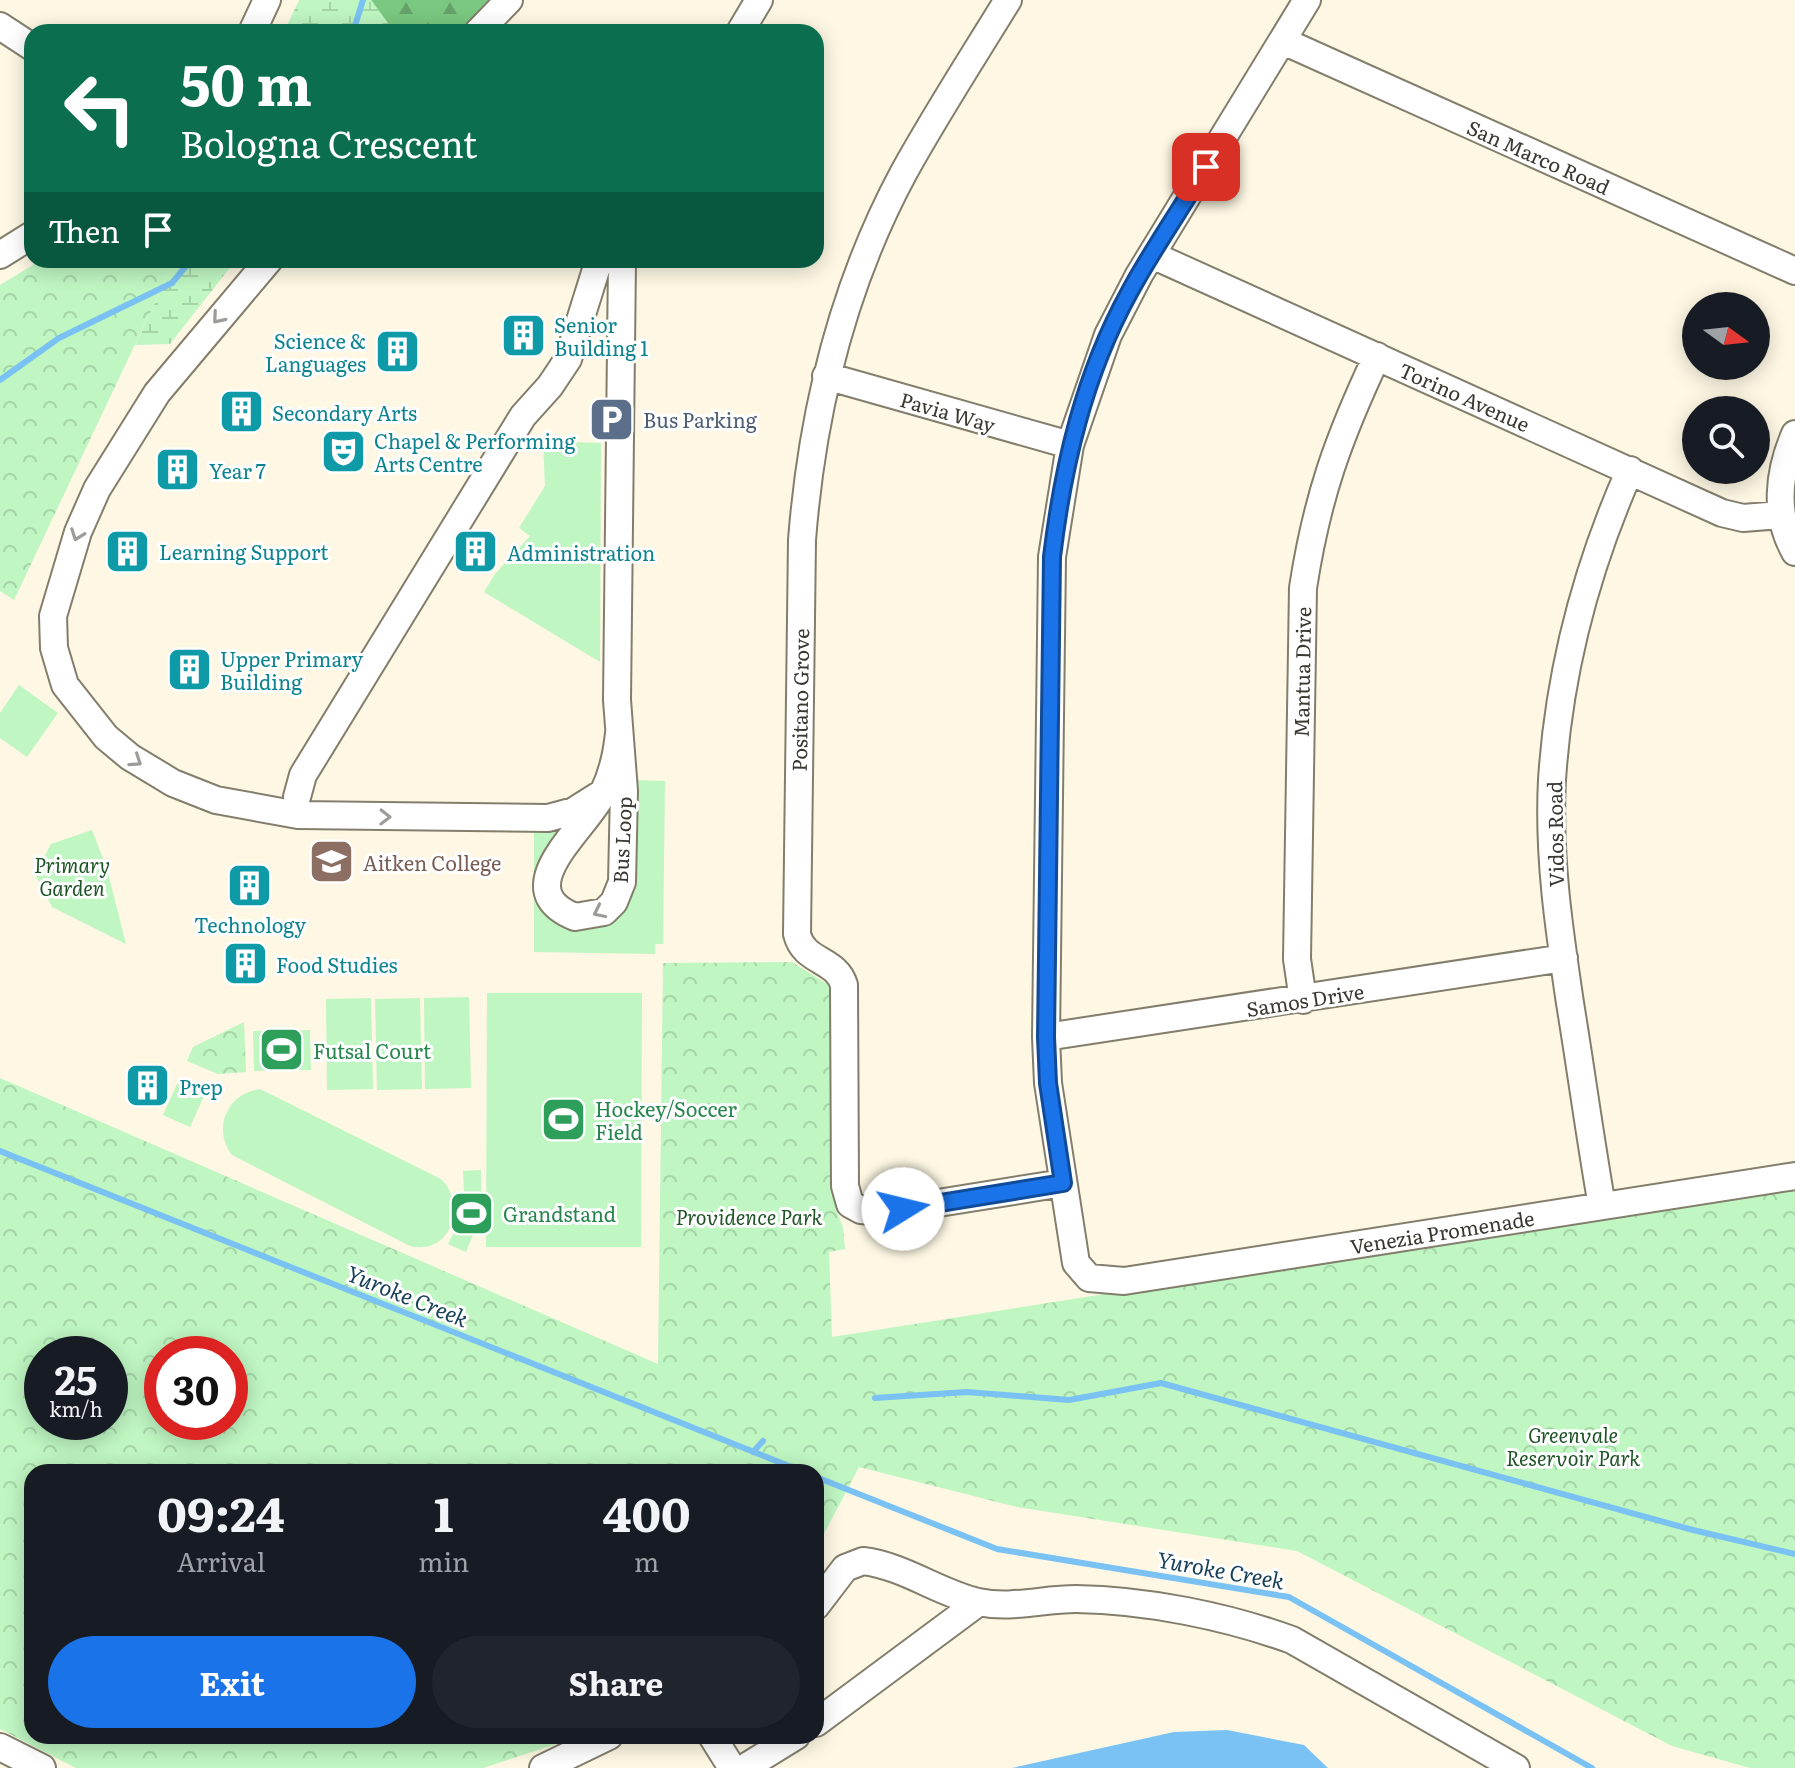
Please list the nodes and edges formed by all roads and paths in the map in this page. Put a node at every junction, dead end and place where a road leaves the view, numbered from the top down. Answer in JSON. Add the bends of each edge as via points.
{"nodes":[{"id":1,"x":267,"y":0,"type":"edge"},
{"id":2,"x":509,"y":0,"type":"edge"},
{"id":3,"x":759,"y":0,"type":"edge"},
{"id":4,"x":1008,"y":0,"type":"edge"},
{"id":5,"x":1307,"y":0,"type":"edge"},
{"id":6,"x":256,"y":24,"type":"edge"},
{"id":7,"x":486,"y":24,"type":"edge"},
{"id":8,"x":745,"y":24,"type":"edge"},
{"id":9,"x":0,"y":26,"type":"edge"},
{"id":10,"x":1283,"y":41,"type":"junction"},
{"id":11,"x":24,"y":42,"type":"edge"},
{"id":12,"x":24,"y":240,"type":"edge"},
{"id":13,"x":0,"y":255,"type":"edge"},
{"id":14,"x":1152,"y":255,"type":"junction"},
{"id":15,"x":262,"y":268,"type":"edge"},
{"id":16,"x":596,"y":268,"type":"edge"},
{"id":17,"x":622,"y":268,"type":"edge"},
{"id":18,"x":1795,"y":271,"type":"edge"},
{"id":19,"x":1377,"y":356,"type":"junction"},
{"id":20,"x":826,"y":376,"type":"junction"},
{"id":21,"x":1795,"y":434,"type":"edge"},
{"id":22,"x":1070,"y":445,"type":"junction"},
{"id":23,"x":1630,"y":470,"type":"junction"},
{"id":24,"x":1781,"y":515,"type":"junction"},
{"id":25,"x":1795,"y":552,"type":"edge"},
{"id":26,"x":619,"y":733,"type":"junction"},
{"id":27,"x":604,"y":792,"type":"junction"},
{"id":28,"x":297,"y":797,"type":"dead end"},
{"id":29,"x":1564,"y":958,"type":"junction"},
{"id":30,"x":1303,"y":1000,"type":"junction"},
{"id":31,"x":1046,"y":1037,"type":"junction"},
{"id":32,"x":1795,"y":1176,"type":"edge"},
{"id":33,"x":1063,"y":1183,"type":"junction"},
{"id":34,"x":1602,"y":1206,"type":"junction"},
{"id":35,"x":824,"y":1596,"type":"edge"},
{"id":36,"x":979,"y":1602,"type":"junction"},
{"id":37,"x":824,"y":1717,"type":"edge"},
{"id":38,"x":592,"y":1744,"type":"edge"},
{"id":39,"x":717,"y":1744,"type":"edge"},
{"id":40,"x":783,"y":1744,"type":"edge"},
{"id":41,"x":0,"y":1747,"type":"edge"},
{"id":42,"x":42,"y":1768,"type":"edge"},
{"id":43,"x":543,"y":1768,"type":"edge"},
{"id":44,"x":732,"y":1768,"type":"edge"},
{"id":45,"x":744,"y":1768,"type":"edge"},
{"id":46,"x":1516,"y":1768,"type":"edge"}],
"edges":[{"from":1,"to":6,"type":"street"},
{"from":2,"to":7,"type":"street"},
{"from":3,"to":8,"type":"street"},
{"from":4,"to":20,"type":"street","name":"Positano Grove","via":[[903,174],[861,268]]},
{"from":5,"to":10,"type":"street"},
{"from":9,"to":11,"type":"street"},
{"from":10,"to":14,"type":"street"},
{"from":10,"to":18,"type":"street","name":"San Marco Road"},
{"from":12,"to":13,"type":"street"},
{"from":14,"to":19,"type":"street","name":"Torino Avenue"},
{"from":14,"to":22,"type":"street","via":[[1108,335]]},
{"from":15,"to":27,"type":"street","one_way":true,"via":[[142,414],[86,512],[53,616],[56,656],[69,692],[106,737],[153,772],[250,809],[298,815],[548,818],[574,811]]},
{"from":16,"to":28,"type":"street","via":[[568,359],[508,440],[303,775]]},
{"from":17,"to":26,"type":"street"},
{"from":19,"to":23,"type":"street","name":"Torino Avenue"},
{"from":19,"to":30,"type":"street","name":"Mantua Drive","via":[[1325,476],[1303,588],[1297,959]]},
{"from":20,"to":22,"type":"street","name":"Pavia Way"},
{"from":20,"to":33,"type":"street","name":"Positano Grove","via":[[802,540],[797,934],[804,951],[833,967],[844,985],[846,1197],[861,1210],[882,1212]]},
{"from":21,"to":24,"type":"street","via":[[1781,484]]},
{"from":22,"to":31,"type":"street","via":[[1052,557]]},
{"from":23,"to":24,"type":"street","name":"Torino Avenue","via":[[1731,516]]},
{"from":23,"to":29,"type":"street","name":"Vidos Road","via":[[1577,613],[1561,696],[1552,782],[1553,859]]},
{"from":24,"to":25,"type":"street"},
{"from":26,"to":27,"type":"street","name":"Bus Loop"},
{"from":26,"to":27,"type":"street","name":"Bus Loop","one_way":true,"via":[[624,791],[620,891],[604,912],[575,917],[552,900],[548,874]]},
{"from":29,"to":30,"type":"street","name":"Samos Drive"},
{"from":29,"to":34,"type":"street","name":"Vidos Road"},
{"from":30,"to":31,"type":"street","name":"Samos Drive"},
{"from":31,"to":33,"type":"street"},
{"from":32,"to":34,"type":"street","name":"Venezia Promenade"},
{"from":33,"to":34,"type":"street","name":"Venezia Promenade","via":[[1076,1263],[1089,1278],[1124,1281]]},
{"from":35,"to":36,"type":"street","via":[[845,1568],[863,1561]]},
{"from":36,"to":37,"type":"street"},
{"from":36,"to":46,"type":"street","via":[[1111,1602],[1258,1628],[1292,1640]]},
{"from":38,"to":43,"type":"street"},
{"from":39,"to":44,"type":"street"},
{"from":40,"to":45,"type":"street"},
{"from":41,"to":42,"type":"street"}]}
